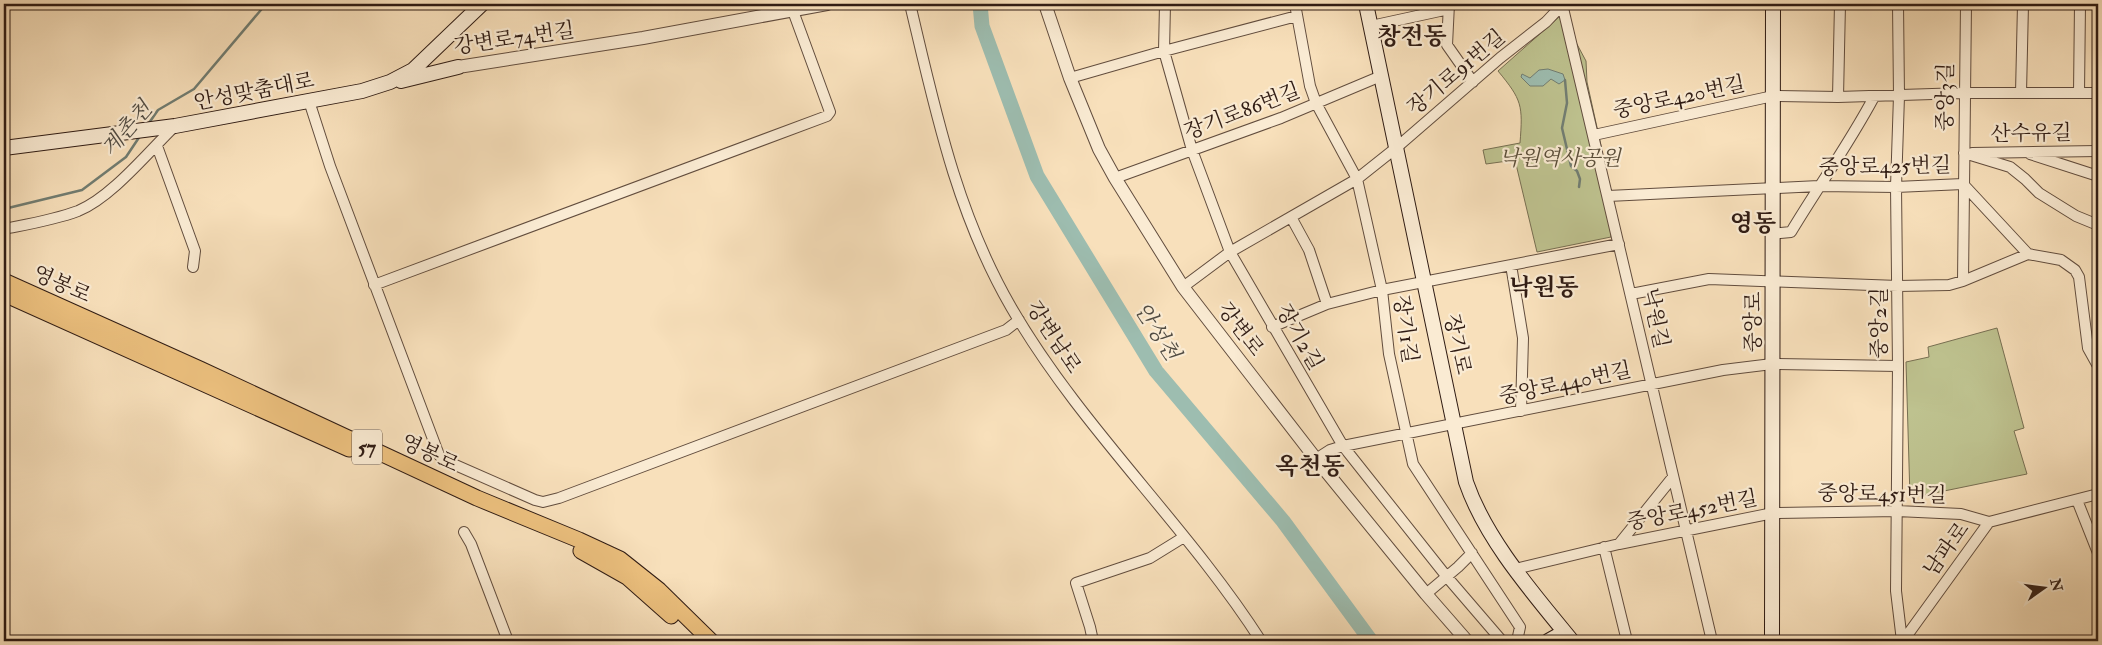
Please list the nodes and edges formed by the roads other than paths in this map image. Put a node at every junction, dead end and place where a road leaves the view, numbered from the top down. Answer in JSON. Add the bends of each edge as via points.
{"nodes":[{"id":1,"x":482,"y":4,"type":"edge"},
{"id":2,"x":828,"y":4,"type":"edge"},
{"id":3,"x":910,"y":4,"type":"edge"},
{"id":4,"x":1045,"y":4,"type":"edge"},
{"id":5,"x":1165,"y":4,"type":"edge"},
{"id":6,"x":1295,"y":4,"type":"edge"},
{"id":7,"x":1366,"y":4,"type":"edge"},
{"id":8,"x":1562,"y":4,"type":"edge"},
{"id":9,"x":1588,"y":4,"type":"edge"},
{"id":10,"x":1773,"y":4,"type":"edge"},
{"id":11,"x":1840,"y":4,"type":"edge"},
{"id":12,"x":1898,"y":4,"type":"edge"},
{"id":13,"x":1966,"y":4,"type":"edge"},
{"id":14,"x":2022,"y":4,"type":"edge"},
{"id":15,"x":2080,"y":4,"type":"edge"},
{"id":16,"x":1449,"y":7,"type":"edge"},
{"id":17,"x":793,"y":11,"type":"junction"},
{"id":18,"x":1297,"y":16,"type":"junction"},
{"id":19,"x":1371,"y":26,"type":"junction"},
{"id":20,"x":433,"y":51,"type":"junction"},
{"id":21,"x":1164,"y":51,"type":"junction"},
{"id":22,"x":458,"y":67,"type":"junction"},
{"id":23,"x":439,"y":69,"type":"junction"},
{"id":24,"x":413,"y":70,"type":"junction"},
{"id":25,"x":1381,"y":76,"type":"junction"},
{"id":26,"x":1070,"y":78,"type":"junction"},
{"id":27,"x":1473,"y":82,"type":"junction"},
{"id":28,"x":376,"y":86,"type":"junction"},
{"id":29,"x":1964,"y":93,"type":"junction"},
{"id":30,"x":2022,"y":93,"type":"junction"},
{"id":31,"x":2079,"y":93,"type":"junction"},
{"id":32,"x":2098,"y":94,"type":"edge"},
{"id":33,"x":1773,"y":96,"type":"junction"},
{"id":34,"x":1899,"y":96,"type":"junction"},
{"id":35,"x":1838,"y":97,"type":"junction"},
{"id":36,"x":1874,"y":97,"type":"junction"},
{"id":37,"x":309,"y":101,"type":"junction"},
{"id":38,"x":1316,"y":103,"type":"junction"},
{"id":39,"x":171,"y":126,"type":"junction"},
{"id":40,"x":1594,"y":134,"type":"junction"},
{"id":41,"x":157,"y":146,"type":"junction"},
{"id":42,"x":4,"y":148,"type":"edge"},
{"id":43,"x":1396,"y":148,"type":"junction"},
{"id":44,"x":1192,"y":150,"type":"junction"},
{"id":45,"x":2022,"y":151,"type":"junction"},
{"id":46,"x":2098,"y":151,"type":"edge"},
{"id":47,"x":1964,"y":153,"type":"junction"},
{"id":48,"x":2098,"y":176,"type":"edge"},
{"id":49,"x":1115,"y":178,"type":"junction"},
{"id":50,"x":1357,"y":179,"type":"junction"},
{"id":51,"x":1963,"y":184,"type":"junction"},
{"id":52,"x":1819,"y":186,"type":"junction"},
{"id":53,"x":1896,"y":187,"type":"junction"},
{"id":54,"x":1772,"y":188,"type":"junction"},
{"id":55,"x":1608,"y":196,"type":"junction"},
{"id":56,"x":1291,"y":217,"type":"junction"},
{"id":57,"x":2098,"y":225,"type":"edge"},
{"id":58,"x":4,"y":229,"type":"edge"},
{"id":59,"x":1771,"y":234,"type":"junction"},
{"id":60,"x":1619,"y":244,"type":"junction"},
{"id":61,"x":1230,"y":252,"type":"junction"},
{"id":62,"x":2028,"y":254,"type":"junction"},
{"id":63,"x":1512,"y":265,"type":"junction"},
{"id":64,"x":193,"y":267,"type":"dead end"},
{"id":65,"x":4,"y":281,"type":"edge"},
{"id":66,"x":1963,"y":281,"type":"junction"},
{"id":67,"x":1425,"y":282,"type":"junction"},
{"id":68,"x":1773,"y":282,"type":"junction"},
{"id":69,"x":374,"y":285,"type":"junction"},
{"id":70,"x":1898,"y":286,"type":"junction"},
{"id":71,"x":1183,"y":287,"type":"junction"},
{"id":72,"x":1382,"y":290,"type":"junction"},
{"id":73,"x":4,"y":294,"type":"edge"},
{"id":74,"x":1631,"y":294,"type":"junction"},
{"id":75,"x":1327,"y":304,"type":"junction"},
{"id":76,"x":1019,"y":320,"type":"junction"},
{"id":77,"x":1272,"y":327,"type":"junction"},
{"id":78,"x":1772,"y":364,"type":"junction"},
{"id":79,"x":1898,"y":366,"type":"junction"},
{"id":80,"x":2098,"y":366,"type":"edge"},
{"id":81,"x":1651,"y":384,"type":"junction"},
{"id":82,"x":1521,"y":411,"type":"junction"},
{"id":83,"x":1454,"y":424,"type":"junction"},
{"id":84,"x":1406,"y":432,"type":"junction"},
{"id":85,"x":1343,"y":446,"type":"junction"},
{"id":86,"x":1316,"y":459,"type":"junction"},
{"id":87,"x":1673,"y":476,"type":"junction"},
{"id":88,"x":2098,"y":494,"type":"edge"},
{"id":89,"x":2077,"y":500,"type":"junction"},
{"id":90,"x":1897,"y":511,"type":"junction"},
{"id":91,"x":1773,"y":513,"type":"junction"},
{"id":92,"x":1989,"y":522,"type":"junction"},
{"id":93,"x":1685,"y":530,"type":"junction"},
{"id":94,"x":464,"y":532,"type":"dead end"},
{"id":95,"x":1184,"y":537,"type":"junction"},
{"id":96,"x":1618,"y":544,"type":"junction"},
{"id":97,"x":1604,"y":547,"type":"junction"},
{"id":98,"x":1472,"y":553,"type":"junction"},
{"id":99,"x":2098,"y":553,"type":"edge"},
{"id":100,"x":1515,"y":569,"type":"junction"},
{"id":101,"x":1447,"y":577,"type":"junction"},
{"id":102,"x":1426,"y":594,"type":"junction"},
{"id":103,"x":1568,"y":636,"type":"edge"},
{"id":104,"x":508,"y":641,"type":"edge"},
{"id":105,"x":698,"y":641,"type":"edge"},
{"id":106,"x":711,"y":641,"type":"edge"},
{"id":107,"x":1093,"y":641,"type":"edge"},
{"id":108,"x":1261,"y":641,"type":"edge"},
{"id":109,"x":1467,"y":641,"type":"edge"},
{"id":110,"x":1502,"y":641,"type":"edge"},
{"id":111,"x":1517,"y":641,"type":"edge"},
{"id":112,"x":1548,"y":641,"type":"edge"},
{"id":113,"x":1627,"y":641,"type":"edge"},
{"id":114,"x":1712,"y":641,"type":"edge"},
{"id":115,"x":1770,"y":641,"type":"edge"},
{"id":116,"x":1903,"y":641,"type":"edge"}],
"edges":[{"from":1,"to":20,"type":"main road","name":"안성맞춤대로"},
{"from":2,"to":17,"type":"street","name":"강변로74번길"},
{"from":3,"to":76,"type":"street","name":"강변남로","via":[[952,172],[981,247]]},
{"from":4,"to":26,"type":"street","name":"강변로"},
{"from":5,"to":21,"type":"street","name":"장기2길"},
{"from":6,"to":18,"type":"street","name":"장기1길"},
{"from":7,"to":19,"type":"main road","name":"장기로"},
{"from":8,"to":9,"type":"street"},
{"from":8,"to":27,"type":"street","name":"장기로91번길","via":[[1546,22]]},
{"from":8,"to":40,"type":"street","name":"낙원길"},
{"from":10,"to":33,"type":"main road","name":"중앙로"},
{"from":11,"to":35,"type":"street"},
{"from":12,"to":34,"type":"street","name":"중앙2길"},
{"from":13,"to":29,"type":"street","name":"중앙3길"},
{"from":14,"to":30,"type":"street"},
{"from":15,"to":31,"type":"street"},
{"from":16,"to":19,"type":"street"},
{"from":16,"to":27,"type":"street","via":[[1448,45]]},
{"from":17,"to":22,"type":"street","name":"강변로74번길"},
{"from":17,"to":69,"type":"street","via":[[830,112],[827,116]]},
{"from":18,"to":21,"type":"street"},
{"from":18,"to":38,"type":"street","name":"장기1길"},
{"from":19,"to":25,"type":"main road","name":"장기로"},
{"from":20,"to":23,"type":"main road","via":[[435,65]]},
{"from":20,"to":24,"type":"main road","name":"안성맞춤대로"},
{"from":21,"to":26,"type":"street"},
{"from":21,"to":44,"type":"street","name":"장기2길"},
{"from":22,"to":23,"type":"street","name":"강변로74번길"},
{"from":22,"to":28,"type":"main road"},
{"from":23,"to":24,"type":"street","name":"강변로74번길"},
{"from":24,"to":28,"type":"main road","name":"안성맞춤대로"},
{"from":25,"to":38,"type":"street","name":"장기로86번길"},
{"from":25,"to":43,"type":"main road","name":"장기로"},
{"from":26,"to":49,"type":"street","name":"강변로"},
{"from":27,"to":43,"type":"street","name":"장기로91번길"},
{"from":28,"to":37,"type":"main road","name":"안성맞춤대로"},
{"from":29,"to":30,"type":"street","name":"중앙로420번길"},
{"from":29,"to":34,"type":"street","name":"중앙로420번길"},
{"from":29,"to":47,"type":"street","name":"중앙3길"},
{"from":30,"to":31,"type":"street","name":"중앙로420번길"},
{"from":31,"to":32,"type":"street","name":"중앙로420번길"},
{"from":33,"to":35,"type":"street","name":"중앙로420번길"},
{"from":33,"to":40,"type":"street","name":"중앙로420번길"},
{"from":33,"to":54,"type":"main road","name":"중앙로"},
{"from":34,"to":36,"type":"street","name":"중앙로420번길"},
{"from":34,"to":53,"type":"street","name":"중앙2길"},
{"from":35,"to":36,"type":"street","name":"중앙로420번길"},
{"from":36,"to":52,"type":"street"},
{"from":37,"to":39,"type":"main road","name":"안성맞춤대로"},
{"from":37,"to":69,"type":"street"},
{"from":38,"to":44,"type":"street","name":"장기로86번길"},
{"from":38,"to":50,"type":"street","name":"장기1길"},
{"from":39,"to":41,"type":"street"},
{"from":39,"to":42,"type":"main road","name":"안성맞춤대로"},
{"from":40,"to":55,"type":"street","name":"낙원길"},
{"from":41,"to":58,"type":"street","via":[[98,199],[79,210],[49,221]]},
{"from":41,"to":64,"type":"street","via":[[195,251]]},
{"from":43,"to":50,"type":"street","name":"장기로91번길"},
{"from":43,"to":67,"type":"main road","name":"장기로"},
{"from":44,"to":49,"type":"street","name":"장기로86번길"},
{"from":44,"to":61,"type":"street","name":"장기2길"},
{"from":45,"to":46,"type":"street","name":"산수유길"},
{"from":45,"to":47,"type":"street","name":"산수유길"},
{"from":45,"to":48,"type":"street"},
{"from":47,"to":51,"type":"street","name":"중앙3길"},
{"from":47,"to":57,"type":"street","via":[[2010,167],[2039,193],[2076,216]]},
{"from":49,"to":71,"type":"street","name":"강변로"},
{"from":50,"to":56,"type":"street","name":"장기로91번길"},
{"from":50,"to":72,"type":"street","name":"장기1길"},
{"from":51,"to":53,"type":"street","name":"중앙로425번길"},
{"from":51,"to":62,"type":"street","name":"중앙로425번길"},
{"from":51,"to":66,"type":"street","name":"중앙3길"},
{"from":52,"to":53,"type":"street","name":"중앙로425번길"},
{"from":52,"to":54,"type":"street","name":"중앙로425번길"},
{"from":52,"to":59,"type":"street","via":[[1791,232]]},
{"from":53,"to":70,"type":"street","name":"중앙2길"},
{"from":54,"to":55,"type":"street","name":"중앙로425번길"},
{"from":54,"to":59,"type":"main road","name":"중앙로"},
{"from":55,"to":60,"type":"street","name":"낙원길"},
{"from":56,"to":61,"type":"street","name":"장기로91번길"},
{"from":56,"to":75,"type":"street","via":[[1309,250]]},
{"from":59,"to":68,"type":"main road","name":"중앙로"},
{"from":60,"to":63,"type":"street"},
{"from":60,"to":74,"type":"street","name":"낙원길"},
{"from":61,"to":71,"type":"street","name":"장기로91번길"},
{"from":61,"to":77,"type":"street","name":"장기2길"},
{"from":62,"to":66,"type":"street"},
{"from":62,"to":80,"type":"street","via":[[2061,260],[2075,270],[2079,277],[2088,348]]},
{"from":63,"to":67,"type":"street"},
{"from":63,"to":82,"type":"street","via":[[1523,338]]},
{"from":65,"to":106,"type":"main road","name":"영봉로","number":"57","via":[[477,498],[620,559],[659,590]]},
{"from":66,"to":70,"type":"street"},
{"from":67,"to":72,"type":"street"},
{"from":67,"to":83,"type":"main road","name":"장기로"},
{"from":68,"to":70,"type":"street"},
{"from":68,"to":74,"type":"street","via":[[1709,279]]},
{"from":68,"to":78,"type":"main road","name":"중앙로"},
{"from":69,"to":76,"type":"street","via":[[439,455],[543,502],[1006,330]]},
{"from":70,"to":79,"type":"street","name":"중앙2길"},
{"from":71,"to":86,"type":"street","name":"강변로"},
{"from":72,"to":75,"type":"street"},
{"from":72,"to":84,"type":"street","name":"장기1길","via":[[1390,354]]},
{"from":73,"to":105,"type":"main road","name":"영봉로","number":"57","via":[[585,553],[627,577]]},
{"from":74,"to":81,"type":"street","name":"낙원길"},
{"from":75,"to":77,"type":"street"},
{"from":76,"to":95,"type":"street","name":"강변남로","via":[[1064,388]]},
{"from":77,"to":85,"type":"street","name":"장기2길"},
{"from":78,"to":79,"type":"street","name":"중앙로440번길"},
{"from":78,"to":81,"type":"street","name":"중앙로440번길"},
{"from":78,"to":91,"type":"main road","name":"중앙로"},
{"from":79,"to":90,"type":"street","name":"중앙2길"},
{"from":81,"to":82,"type":"street","name":"중앙로440번길"},
{"from":81,"to":87,"type":"street","name":"낙원길"},
{"from":82,"to":83,"type":"street","name":"중앙로440번길"},
{"from":83,"to":84,"type":"street","name":"중앙로440번길"},
{"from":83,"to":100,"type":"main road","name":"장기로","via":[[1474,504]]},
{"from":84,"to":85,"type":"street","name":"중앙로440번길"},
{"from":84,"to":98,"type":"street","name":"장기1길","via":[[1413,464]]},
{"from":85,"to":86,"type":"street","name":"중앙로440번길"},
{"from":85,"to":101,"type":"street","name":"장기2길"},
{"from":86,"to":102,"type":"street","name":"강변로"},
{"from":87,"to":93,"type":"street","name":"낙원길"},
{"from":87,"to":96,"type":"street","name":"중앙로452번길"},
{"from":88,"to":89,"type":"street","name":"남파로"},
{"from":89,"to":92,"type":"street","name":"남파로"},
{"from":89,"to":99,"type":"street"},
{"from":90,"to":91,"type":"street","name":"중앙로451번길"},
{"from":90,"to":92,"type":"street","name":"중앙로451번길","via":[[1961,514]]},
{"from":90,"to":116,"type":"street","name":"중앙2길","via":[[1896,591]]},
{"from":91,"to":93,"type":"street","name":"중앙로452번길"},
{"from":91,"to":115,"type":"main road","name":"중앙로"},
{"from":92,"to":116,"type":"street","name":"남파로"},
{"from":93,"to":96,"type":"street","name":"중앙로452번길"},
{"from":93,"to":114,"type":"street","name":"낙원길"},
{"from":94,"to":104,"type":"street"},
{"from":95,"to":107,"type":"street","via":[[1150,558],[1076,583]]},
{"from":95,"to":108,"type":"street","name":"강변남로","via":[[1234,599]]},
{"from":96,"to":97,"type":"street","name":"중앙로452번길"},
{"from":97,"to":100,"type":"street","name":"중앙로452번길"},
{"from":97,"to":113,"type":"street","name":"중앙로452번길"},
{"from":98,"to":101,"type":"street"},
{"from":98,"to":111,"type":"street","name":"장기1길","via":[[1520,627]]},
{"from":100,"to":103,"type":"main road","name":"장기로"},
{"from":101,"to":102,"type":"street"},
{"from":101,"to":110,"type":"street","name":"장기2길"},
{"from":102,"to":109,"type":"street","name":"강변로"},
{"from":103,"to":112,"type":"main road"}]}
